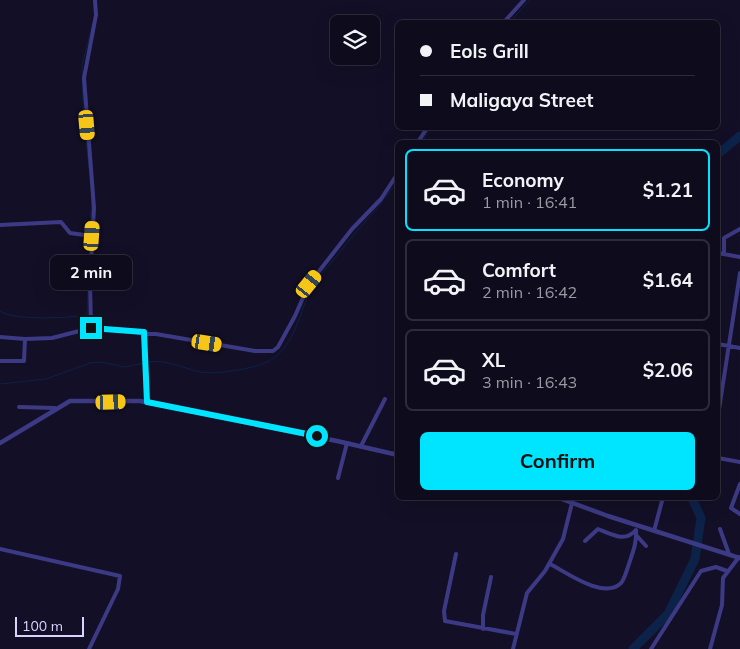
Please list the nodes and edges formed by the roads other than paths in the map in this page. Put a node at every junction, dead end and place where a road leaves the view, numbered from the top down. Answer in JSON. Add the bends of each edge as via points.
{"nodes":[{"id":1,"x":95,"y":0,"type":"edge"},
{"id":2,"x":524,"y":0,"type":"edge"},
{"id":3,"x":506,"y":20,"type":"edge"},
{"id":4,"x":395,"y":178,"type":"edge"},
{"id":5,"x":0,"y":225,"type":"edge"},
{"id":6,"x":740,"y":229,"type":"edge"},
{"id":7,"x":92,"y":236,"type":"junction"},
{"id":8,"x":720,"y":253,"type":"edge"},
{"id":9,"x":724,"y":254,"type":"junction"},
{"id":10,"x":740,"y":257,"type":"edge"},
{"id":11,"x":740,"y":273,"type":"edge"},
{"id":12,"x":91,"y":328,"type":"junction"},
{"id":13,"x":144,"y":332,"type":"junction"},
{"id":14,"x":0,"y":337,"type":"edge"},
{"id":15,"x":25,"y":339,"type":"junction"},
{"id":16,"x":720,"y":344,"type":"edge"},
{"id":17,"x":729,"y":346,"type":"junction"},
{"id":18,"x":740,"y":348,"type":"edge"},
{"id":19,"x":0,"y":361,"type":"edge"},
{"id":20,"x":385,"y":399,"type":"dead end"},
{"id":21,"x":147,"y":402,"type":"junction"},
{"id":22,"x":720,"y":403,"type":"edge"},
{"id":23,"x":19,"y":407,"type":"dead end"},
{"id":24,"x":55,"y":408,"type":"junction"},
{"id":25,"x":0,"y":443,"type":"edge"},
{"id":26,"x":347,"y":443,"type":"junction"},
{"id":27,"x":362,"y":446,"type":"junction"},
{"id":28,"x":395,"y":454,"type":"edge"},
{"id":29,"x":720,"y":458,"type":"edge"},
{"id":30,"x":740,"y":462,"type":"edge"},
{"id":31,"x":338,"y":478,"type":"dead end"},
{"id":32,"x":740,"y":484,"type":"edge"},
{"id":33,"x":564,"y":500,"type":"edge"},
{"id":34,"x":662,"y":501,"type":"dead end"},
{"id":35,"x":572,"y":503,"type":"junction"},
{"id":36,"x":740,"y":514,"type":"edge"},
{"id":37,"x":638,"y":528,"type":"junction"},
{"id":38,"x":720,"y":529,"type":"dead end"},
{"id":39,"x":654,"y":531,"type":"junction"},
{"id":40,"x":637,"y":536,"type":"junction"},
{"id":41,"x":585,"y":541,"type":"dead end"},
{"id":42,"x":646,"y":546,"type":"dead end"},
{"id":43,"x":0,"y":549,"type":"edge"},
{"id":44,"x":456,"y":554,"type":"dead end"},
{"id":45,"x":728,"y":554,"type":"junction"},
{"id":46,"x":739,"y":557,"type":"edge"},
{"id":47,"x":550,"y":564,"type":"junction"},
{"id":48,"x":727,"y":571,"type":"junction"},
{"id":49,"x":491,"y":577,"type":"dead end"},
{"id":50,"x":483,"y":629,"type":"junction"},
{"id":51,"x":516,"y":634,"type":"junction"},
{"id":52,"x":89,"y":649,"type":"edge"},
{"id":53,"x":513,"y":649,"type":"edge"},
{"id":54,"x":650,"y":649,"type":"edge"},
{"id":55,"x":710,"y":649,"type":"edge"}],
"edges":[{"from":1,"to":7,"type":"street","via":[[96,15],[84,78],[93,186]]},
{"from":2,"to":3,"type":"street"},
{"from":4,"to":13,"type":"street","via":[[381,199],[352,229],[309,284],[276,350],[254,351]]},
{"from":5,"to":7,"type":"street","via":[[62,222],[70,233]]},
{"from":6,"to":9,"type":"street","via":[[724,238]]},
{"from":7,"to":12,"type":"street"},
{"from":8,"to":9,"type":"street"},
{"from":9,"to":10,"type":"street"},
{"from":11,"to":17,"type":"street"},
{"from":12,"to":13,"type":"street"},
{"from":12,"to":15,"type":"street","via":[[56,337]]},
{"from":13,"to":21,"type":"street"},
{"from":14,"to":15,"type":"street"},
{"from":15,"to":19,"type":"street","via":[[24,362]]},
{"from":16,"to":17,"type":"street"},
{"from":17,"to":18,"type":"street"},
{"from":17,"to":22,"type":"street"},
{"from":20,"to":27,"type":"street"},
{"from":21,"to":24,"type":"street","via":[[74,400]]},
{"from":21,"to":26,"type":"street"},
{"from":23,"to":24,"type":"street"},
{"from":24,"to":25,"type":"street"},
{"from":26,"to":27,"type":"street"},
{"from":26,"to":31,"type":"street"},
{"from":27,"to":28,"type":"street"},
{"from":29,"to":30,"type":"street"},
{"from":32,"to":36,"type":"street","via":[[732,506]]},
{"from":33,"to":35,"type":"street"},
{"from":34,"to":39,"type":"street"},
{"from":35,"to":37,"type":"street"},
{"from":35,"to":47,"type":"street","via":[[563,539]]},
{"from":37,"to":39,"type":"street"},
{"from":37,"to":40,"type":"street"},
{"from":37,"to":41,"type":"street","via":[[627,538],[598,529]]},
{"from":38,"to":45,"type":"street"},
{"from":39,"to":45,"type":"street"},
{"from":40,"to":42,"type":"street"},
{"from":40,"to":47,"type":"street","via":[[621,583],[610,589],[580,583],[574,576]]},
{"from":43,"to":52,"type":"street","via":[[120,576],[118,589]]},
{"from":44,"to":50,"type":"street","via":[[444,620]]},
{"from":45,"to":46,"type":"street"},
{"from":46,"to":48,"type":"street"},
{"from":47,"to":51,"type":"street","via":[[527,593]]},
{"from":48,"to":54,"type":"street","via":[[716,567],[701,570]]},
{"from":48,"to":55,"type":"street"},
{"from":49,"to":50,"type":"street"},
{"from":50,"to":51,"type":"street"},
{"from":51,"to":53,"type":"street"}]}
